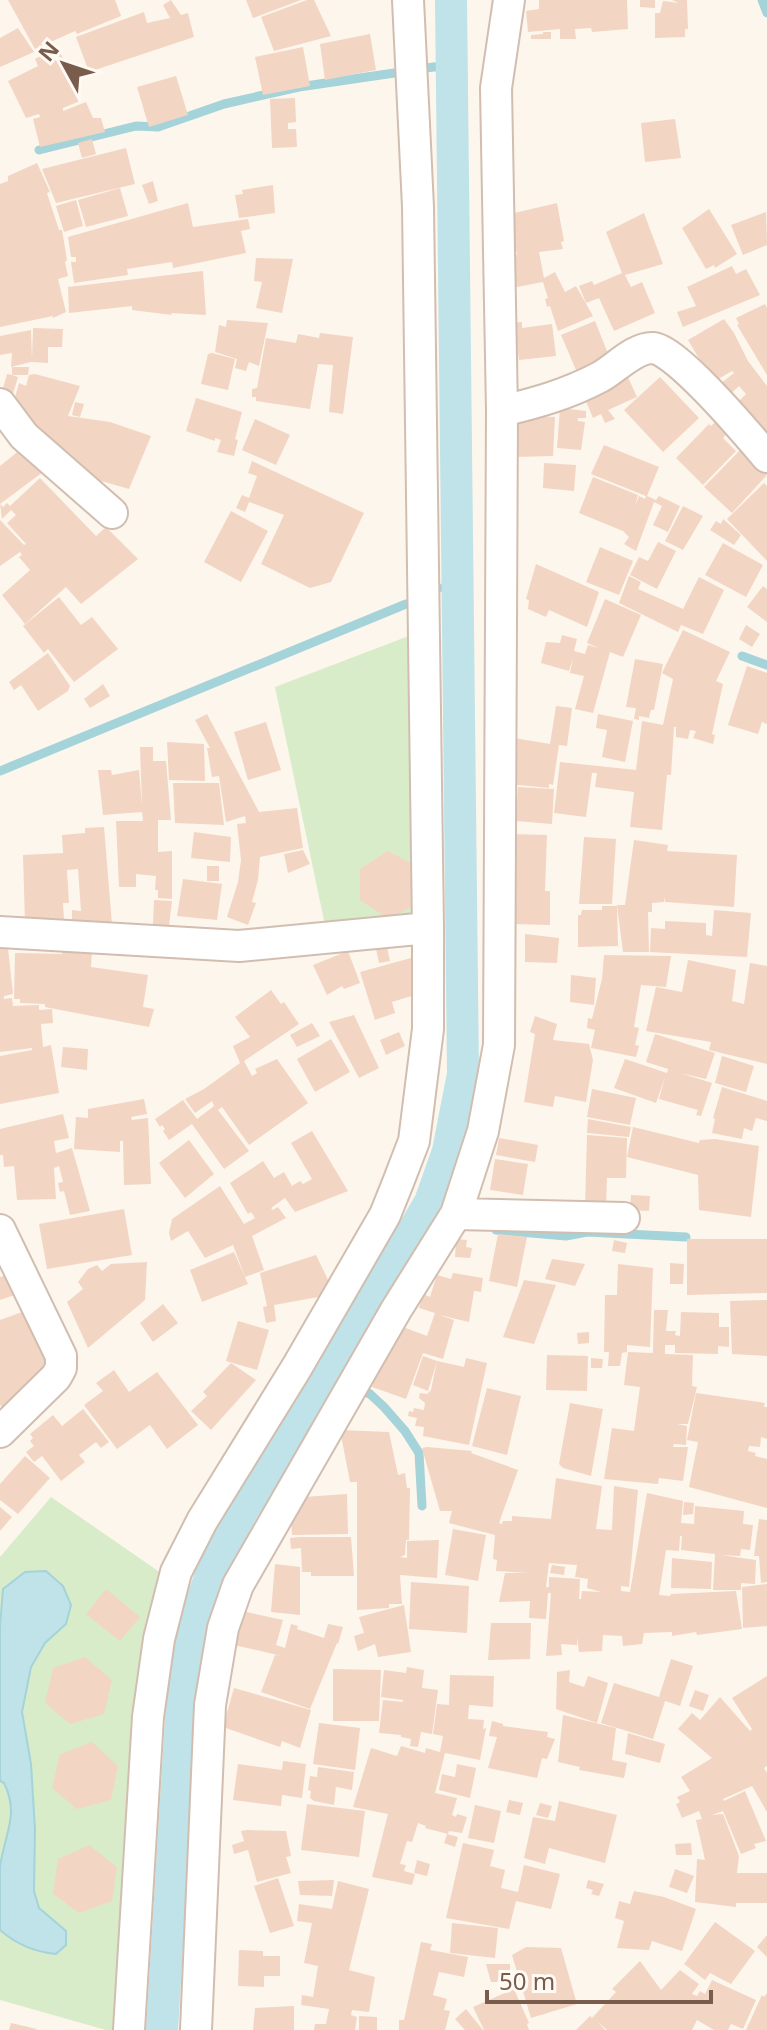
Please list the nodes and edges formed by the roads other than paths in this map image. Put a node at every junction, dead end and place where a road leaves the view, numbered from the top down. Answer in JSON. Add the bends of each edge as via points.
{"nodes":[{"id":1,"x":408,"y":0,"type":"edge"},
{"id":2,"x":509,"y":0,"type":"edge"},
{"id":3,"x":0,"y":404,"type":"edge"},
{"id":4,"x":502,"y":411,"type":"junction"},
{"id":5,"x":767,"y":457,"type":"edge"},
{"id":6,"x":112,"y":513,"type":"dead end"},
{"id":7,"x":428,"y":928,"type":"junction"},
{"id":8,"x":0,"y":932,"type":"edge"},
{"id":9,"x":456,"y":1214,"type":"junction"},
{"id":10,"x":624,"y":1218,"type":"dead end"},
{"id":11,"x":0,"y":1230,"type":"edge"},
{"id":12,"x":0,"y":1432,"type":"edge"},
{"id":13,"x":129,"y":2030,"type":"edge"},
{"id":14,"x":196,"y":2030,"type":"edge"}],
"edges":[{"from":1,"to":7,"type":"street","via":[[418,207]]},
{"from":2,"to":4,"type":"street","via":[[496,88]]},
{"from":3,"to":6,"type":"street","via":[[24,436]]},
{"from":4,"to":5,"type":"street","via":[[559,397],[652,348],[669,354]]},
{"from":4,"to":9,"type":"street","via":[[499,1045],[483,1131]]},
{"from":7,"to":8,"type":"street","via":[[239,946]]},
{"from":7,"to":13,"type":"street","via":[[428,1029],[414,1141],[377,1229],[176,1572],[148,1717]]},
{"from":9,"to":10,"type":"street"},
{"from":9,"to":14,"type":"street","via":[[305,1465],[238,1585],[223,1628],[210,1705]]},
{"from":11,"to":12,"type":"street","via":[[61,1356],[56,1377]]}]}
